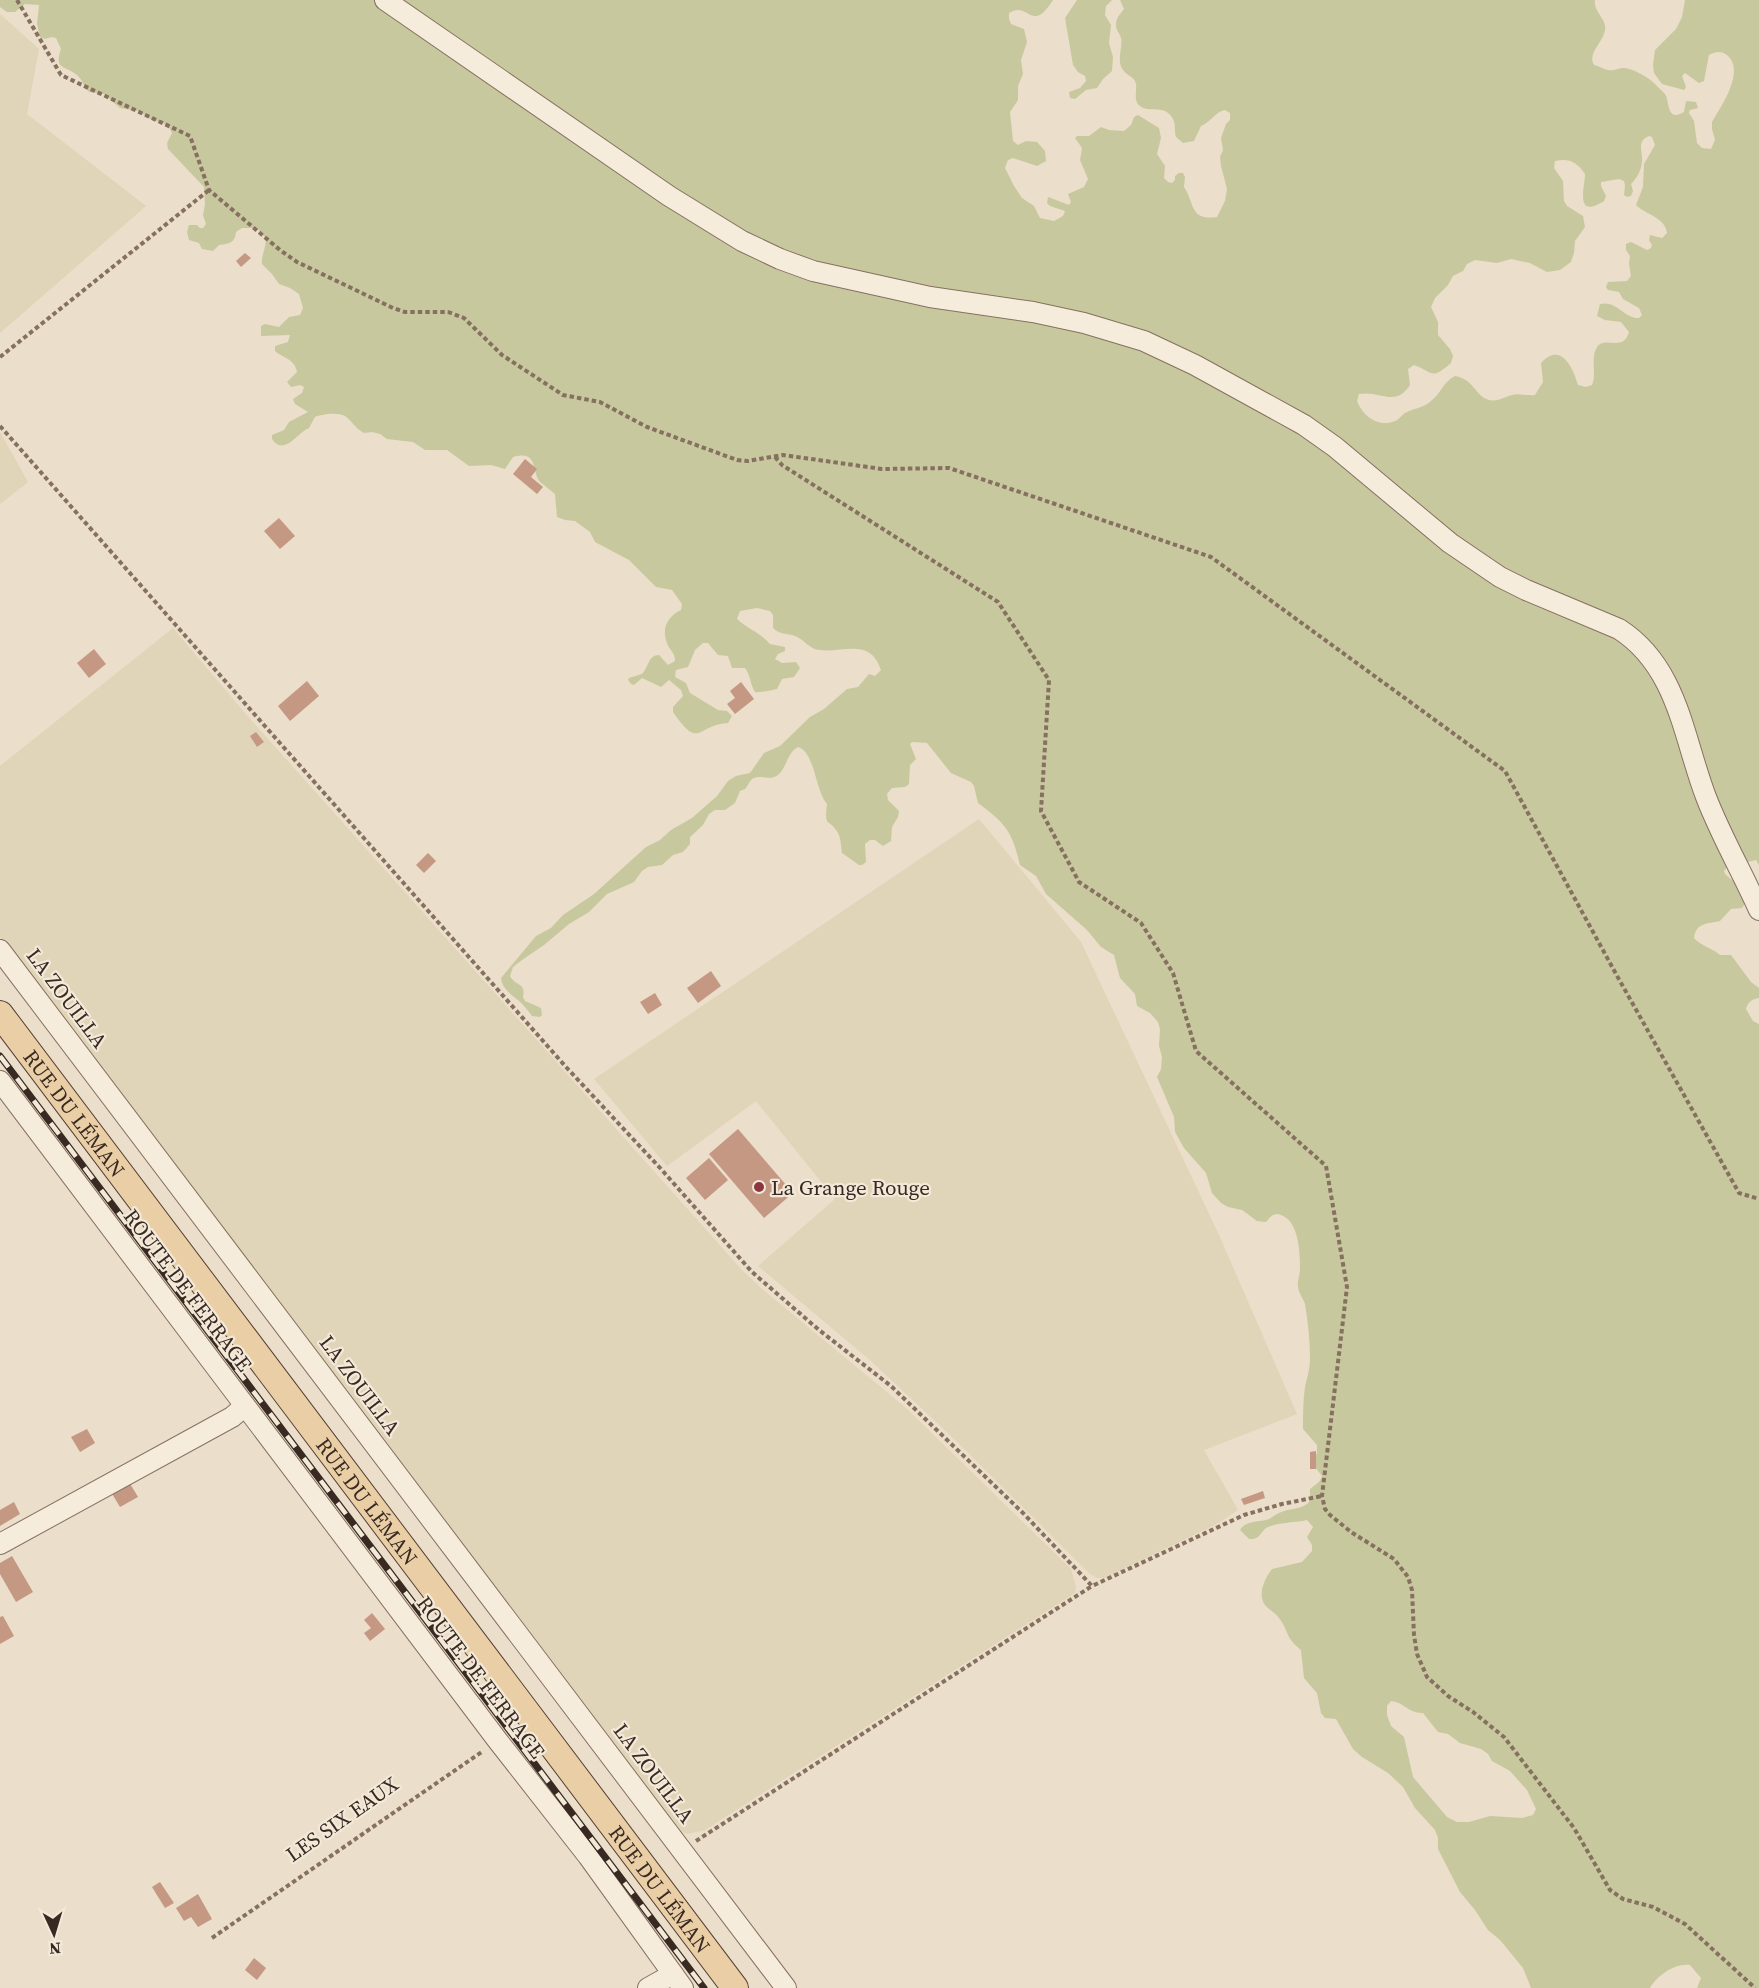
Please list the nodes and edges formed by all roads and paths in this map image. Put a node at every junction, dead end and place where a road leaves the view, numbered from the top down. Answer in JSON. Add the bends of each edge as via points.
{"nodes":[{"id":1,"x":17,"y":0,"type":"edge"},
{"id":2,"x":385,"y":0,"type":"edge"},
{"id":3,"x":208,"y":190,"type":"junction"},
{"id":4,"x":0,"y":357,"type":"edge"},
{"id":5,"x":0,"y":426,"type":"edge"},
{"id":6,"x":775,"y":457,"type":"junction"},
{"id":7,"x":1759,"y":910,"type":"edge"},
{"id":8,"x":0,"y":950,"type":"edge"},
{"id":9,"x":0,"y":1014,"type":"edge"},
{"id":10,"x":0,"y":1081,"type":"edge"},
{"id":11,"x":1759,"y":1199,"type":"edge"},
{"id":12,"x":245,"y":1406,"type":"junction"},
{"id":13,"x":1322,"y":1496,"type":"junction"},
{"id":14,"x":0,"y":1544,"type":"edge"},
{"id":15,"x":1092,"y":1586,"type":"junction"},
{"id":16,"x":498,"y":1741,"type":"junction"},
{"id":17,"x":682,"y":1850,"type":"junction"},
{"id":18,"x":212,"y":1938,"type":"dead end"},
{"id":19,"x":678,"y":1981,"type":"edge"},
{"id":20,"x":648,"y":1988,"type":"edge"},
{"id":21,"x":735,"y":1988,"type":"edge"},
{"id":22,"x":786,"y":1988,"type":"edge"},
{"id":23,"x":1755,"y":1988,"type":"edge"}],
"edges":[{"from":1,"to":3,"type":"path","via":[[61,75],[190,136]]},
{"from":2,"to":7,"type":"street","via":[[669,196],[742,241],[821,272],[930,297],[1033,312],[1144,341],[1195,364],[1304,425],[1450,543],[1500,577],[1633,638],[1669,684],[1706,797]]},
{"from":3,"to":4,"type":"path"},
{"from":3,"to":6,"type":"path","via":[[280,250],[311,270],[405,312],[448,312],[464,318],[502,355],[563,395],[600,402],[648,427],[737,460]]},
{"from":5,"to":15,"type":"path","via":[[752,1272],[891,1386],[1023,1513]]},
{"from":6,"to":11,"type":"path","via":[[882,469],[949,468],[1211,557],[1505,771],[1739,1193]]},
{"from":6,"to":13,"type":"path","via":[[998,602],[1048,680],[1041,811],[1078,882],[1141,923],[1173,973],[1196,1051],[1326,1166],[1347,1287]]},
{"from":8,"to":17,"type":"street","name":"LA ZOUILLA"},
{"from":9,"to":21,"type":"main road","name":"RUE DU LÉMAN"},
{"from":10,"to":12,"type":"street","name":"ROUTE DE FERRAGE"},
{"from":12,"to":14,"type":"street","via":[[232,1417]]},
{"from":12,"to":16,"type":"street","name":"ROUTE DE FERRAGE"},
{"from":13,"to":15,"type":"path","via":[[1244,1515]]},
{"from":13,"to":23,"type":"path","via":[[1330,1515],[1394,1559],[1408,1577],[1417,1654],[1427,1677],[1504,1737],[1574,1828],[1610,1890],[1623,1899],[1653,1906],[1684,1924]]},
{"from":15,"to":17,"type":"path"},
{"from":16,"to":18,"type":"path","name":"LES SIX EAUX"},
{"from":16,"to":19,"type":"street","name":"ROUTE DE FERRAGE"},
{"from":17,"to":22,"type":"street","name":"LA ZOUILLA"},
{"from":19,"to":20,"type":"street"}]}
